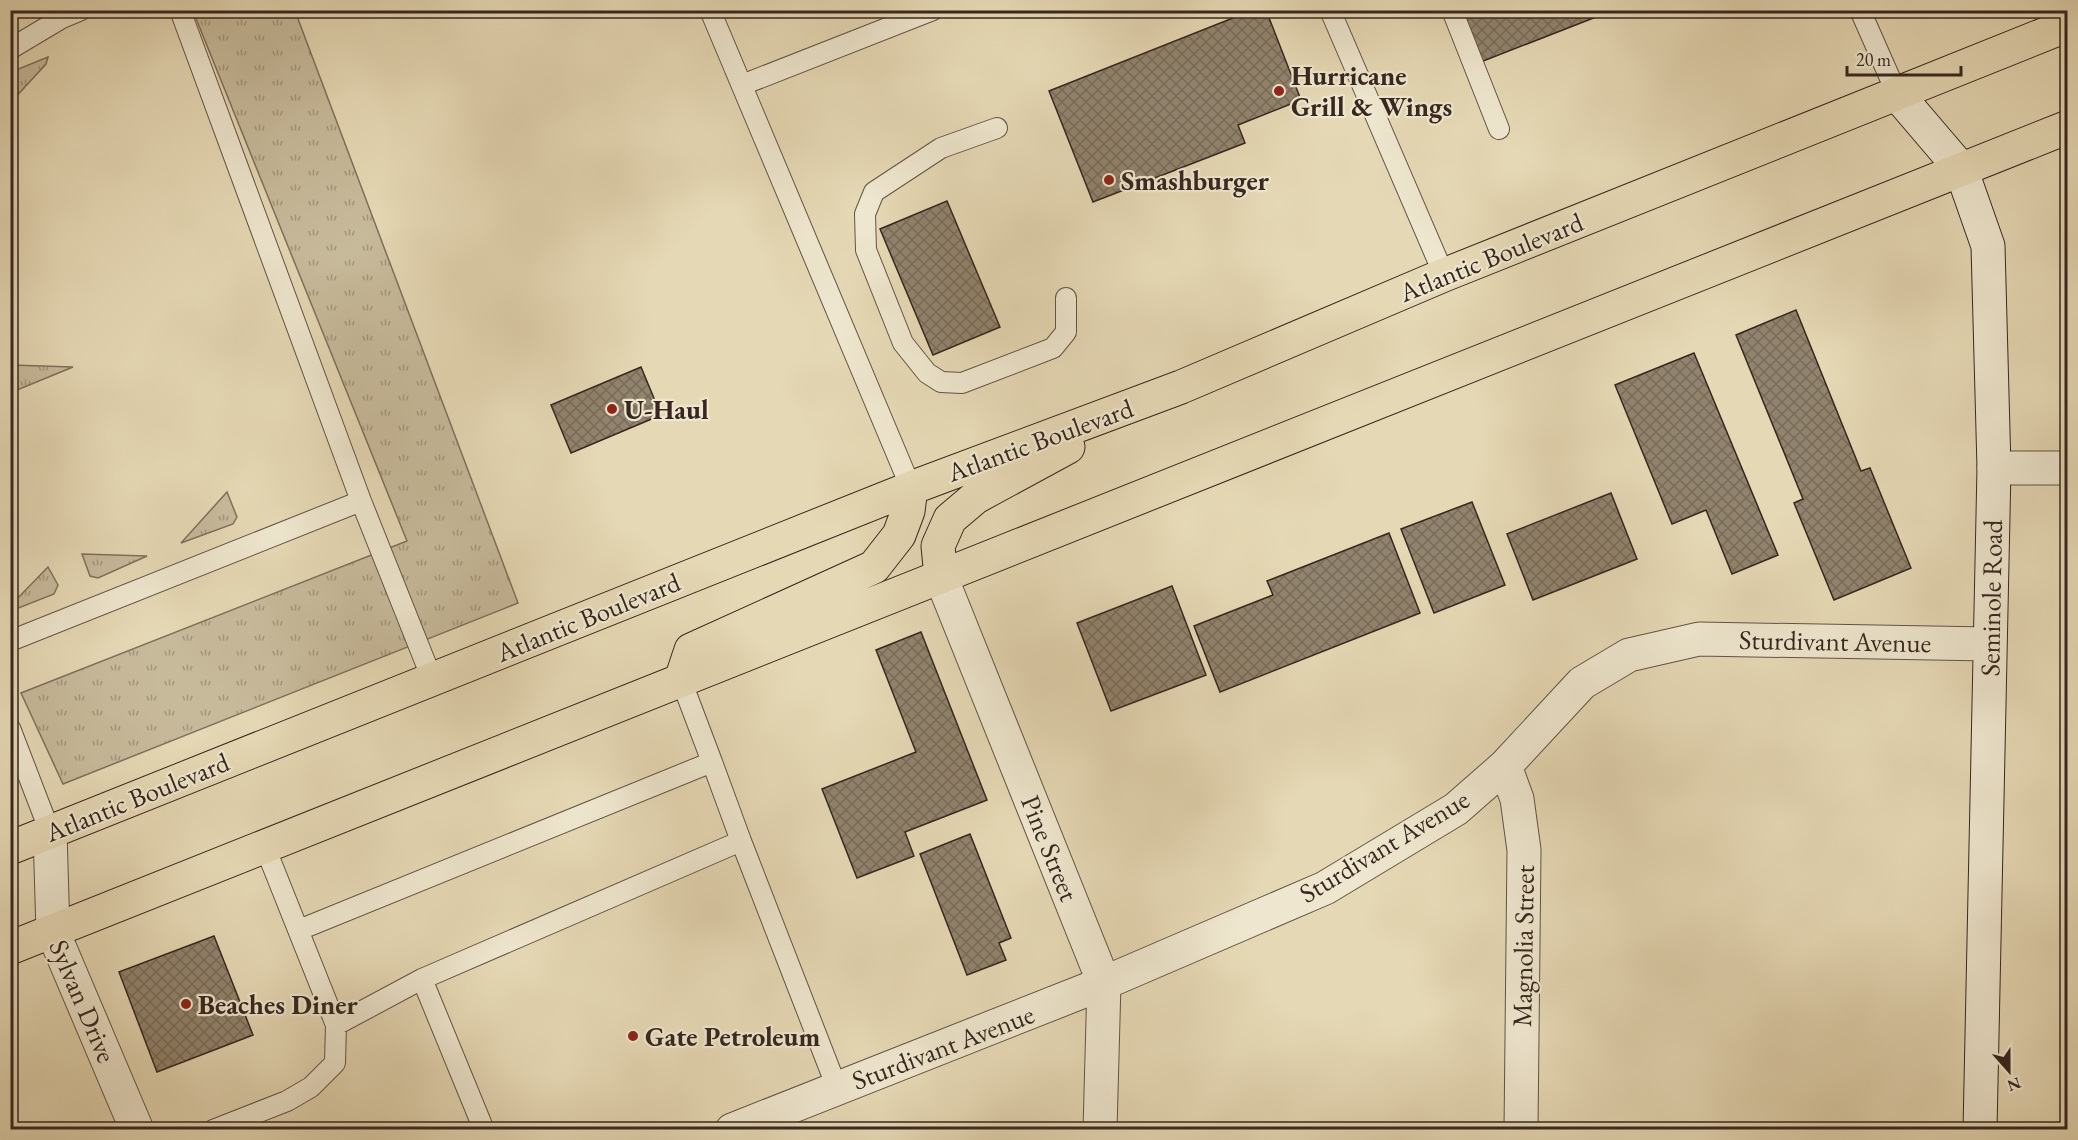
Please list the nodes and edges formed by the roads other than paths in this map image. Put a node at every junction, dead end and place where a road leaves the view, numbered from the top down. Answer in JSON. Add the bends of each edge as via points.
{"nodes":[{"id":1,"x":81,"y":10,"type":"edge"},
{"id":2,"x":180,"y":10,"type":"edge"},
{"id":3,"x":710,"y":10,"type":"edge"},
{"id":4,"x":933,"y":10,"type":"edge"},
{"id":5,"x":1330,"y":10,"type":"edge"},
{"id":6,"x":1452,"y":10,"type":"edge"},
{"id":7,"x":1860,"y":10,"type":"edge"},
{"id":8,"x":2067,"y":25,"type":"edge"},
{"id":9,"x":10,"y":49,"type":"edge"},
{"id":10,"x":742,"y":85,"type":"junction"},
{"id":11,"x":1897,"y":94,"type":"junction"},
{"id":12,"x":2067,"y":127,"type":"edge"},
{"id":13,"x":997,"y":128,"type":"dead end"},
{"id":14,"x":1499,"y":129,"type":"dead end"},
{"id":15,"x":1961,"y":169,"type":"junction"},
{"id":16,"x":1444,"y":275,"type":"junction"},
{"id":17,"x":1066,"y":298,"type":"dead end"},
{"id":18,"x":1181,"y":387,"type":"junction"},
{"id":19,"x":1994,"y":468,"type":"junction"},
{"id":20,"x":2067,"y":468,"type":"edge"},
{"id":21,"x":911,"y":488,"type":"junction"},
{"id":22,"x":361,"y":501,"type":"junction"},
{"id":23,"x":941,"y":577,"type":"junction"},
{"id":24,"x":10,"y":641,"type":"edge"},
{"id":25,"x":1989,"y":644,"type":"junction"},
{"id":26,"x":432,"y":678,"type":"junction"},
{"id":27,"x":681,"y":680,"type":"junction"},
{"id":28,"x":10,"y":728,"type":"edge"},
{"id":29,"x":712,"y":762,"type":"junction"},
{"id":30,"x":1504,"y":766,"type":"junction"},
{"id":31,"x":50,"y":832,"type":"junction"},
{"id":32,"x":741,"y":841,"type":"junction"},
{"id":33,"x":265,"y":847,"type":"junction"},
{"id":34,"x":10,"y":848,"type":"edge"},
{"id":35,"x":299,"y":930,"type":"junction"},
{"id":36,"x":53,"y":932,"type":"junction"},
{"id":37,"x":10,"y":948,"type":"edge"},
{"id":38,"x":422,"y":979,"type":"junction"},
{"id":39,"x":1104,"y":983,"type":"junction"},
{"id":40,"x":336,"y":1024,"type":"junction"},
{"id":41,"x":837,"y":1088,"type":"junction"},
{"id":42,"x":137,"y":1130,"type":"edge"},
{"id":43,"x":213,"y":1130,"type":"edge"},
{"id":44,"x":484,"y":1130,"type":"edge"},
{"id":45,"x":732,"y":1130,"type":"edge"},
{"id":46,"x":1100,"y":1130,"type":"edge"},
{"id":47,"x":1521,"y":1130,"type":"edge"},
{"id":48,"x":1980,"y":1130,"type":"edge"}],
"edges":[{"from":1,"to":9,"type":"lane"},
{"from":2,"to":22,"type":"lane"},
{"from":3,"to":10,"type":"lane"},
{"from":4,"to":10,"type":"lane"},
{"from":5,"to":16,"type":"lane"},
{"from":6,"to":14,"type":"lane"},
{"from":7,"to":11,"type":"lane"},
{"from":8,"to":11,"type":"highway","name":"Atlantic Boulevard"},
{"from":10,"to":21,"type":"lane"},
{"from":11,"to":15,"type":"street","name":"Seminole Road"},
{"from":11,"to":16,"type":"highway","name":"Atlantic Boulevard"},
{"from":12,"to":15,"type":"highway"},
{"from":13,"to":17,"type":"lane","via":[[941,148],[874,192],[865,214],[866,250],[903,343],[927,373],[941,382],[962,383],[1053,348],[1066,332]]},
{"from":15,"to":19,"type":"street","name":"Seminole Road","via":[[1988,246]]},
{"from":15,"to":23,"type":"highway"},
{"from":16,"to":18,"type":"highway","name":"Atlantic Boulevard"},
{"from":18,"to":21,"type":"highway","name":"Atlantic Boulevard"},
{"from":18,"to":23,"type":"highway","via":[[976,497],[950,519],[938,546]]},
{"from":19,"to":20,"type":"street"},
{"from":19,"to":25,"type":"street","name":"Seminole Road"},
{"from":21,"to":26,"type":"highway","name":"Atlantic Boulevard"},
{"from":21,"to":27,"type":"highway","via":[[908,511],[898,535],[874,567],[691,650]]},
{"from":22,"to":24,"type":"lane"},
{"from":22,"to":26,"type":"lane"},
{"from":23,"to":27,"type":"highway"},
{"from":23,"to":39,"type":"street","name":"Pine Street"},
{"from":25,"to":30,"type":"street","name":"Sturdivant Avenue","via":[[1699,639],[1629,655],[1582,683]]},
{"from":25,"to":48,"type":"street","name":"Seminole Road"},
{"from":26,"to":31,"type":"highway","name":"Atlantic Boulevard"},
{"from":27,"to":29,"type":"lane"},
{"from":27,"to":33,"type":"highway"},
{"from":28,"to":31,"type":"lane"},
{"from":29,"to":32,"type":"lane"},
{"from":29,"to":35,"type":"lane"},
{"from":30,"to":39,"type":"street","name":"Sturdivant Avenue","via":[[1456,809],[1325,888]]},
{"from":30,"to":47,"type":"street","name":"Magnolia Street","via":[[1517,799],[1524,850]]},
{"from":31,"to":34,"type":"highway","name":"Atlantic Boulevard"},
{"from":31,"to":36,"type":"street","name":"Sylvan Drive"},
{"from":32,"to":38,"type":"lane"},
{"from":32,"to":41,"type":"lane"},
{"from":33,"to":35,"type":"lane"},
{"from":33,"to":36,"type":"highway"},
{"from":35,"to":40,"type":"lane"},
{"from":36,"to":37,"type":"highway"},
{"from":36,"to":42,"type":"street","name":"Sylvan Drive"},
{"from":38,"to":40,"type":"lane"},
{"from":38,"to":44,"type":"lane"},
{"from":39,"to":41,"type":"street","name":"Sturdivant Avenue"},
{"from":39,"to":46,"type":"street","name":"Pine Street"},
{"from":40,"to":43,"type":"lane","via":[[335,1063],[311,1088]]},
{"from":41,"to":45,"type":"street","name":"Sturdivant Avenue"}]}
